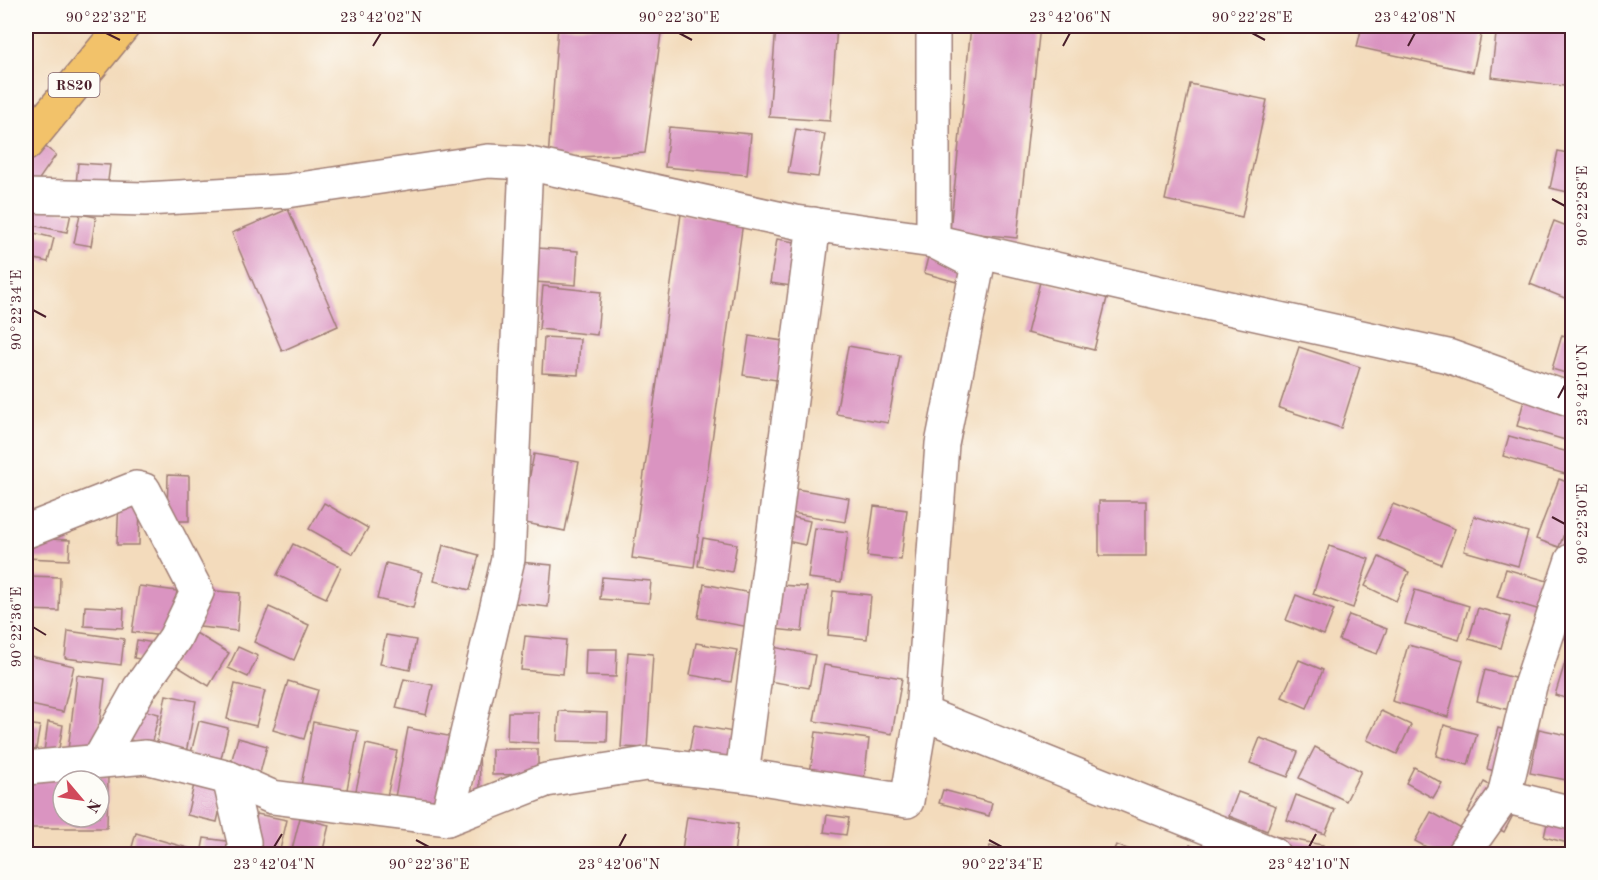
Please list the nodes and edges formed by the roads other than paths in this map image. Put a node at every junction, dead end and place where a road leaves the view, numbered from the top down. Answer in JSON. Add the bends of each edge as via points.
{"nodes":[{"id":1,"x":123,"y":26,"type":"edge"},
{"id":2,"x":933,"y":26,"type":"edge"},
{"id":3,"x":26,"y":144,"type":"edge"},
{"id":4,"x":526,"y":163,"type":"junction"},
{"id":5,"x":26,"y":196,"type":"edge"},
{"id":6,"x":814,"y":224,"type":"junction"},
{"id":7,"x":933,"y":241,"type":"junction"},
{"id":8,"x":1572,"y":400,"type":"edge"},
{"id":9,"x":27,"y":531,"type":"dead end"},
{"id":10,"x":1572,"y":560,"type":"edge"},
{"id":11,"x":922,"y":713,"type":"junction"},
{"id":12,"x":99,"y":760,"type":"junction"},
{"id":13,"x":26,"y":768,"type":"edge"},
{"id":14,"x":741,"y":775,"type":"junction"},
{"id":15,"x":229,"y":778,"type":"junction"},
{"id":16,"x":1504,"y":796,"type":"junction"},
{"id":17,"x":1572,"y":813,"type":"edge"},
{"id":18,"x":447,"y":819,"type":"junction"},
{"id":19,"x":244,"y":855,"type":"edge"},
{"id":20,"x":1273,"y":855,"type":"edge"},
{"id":21,"x":1463,"y":855,"type":"edge"}],
"edges":[{"from":1,"to":3,"type":"main road","number":"R820"},
{"from":2,"to":7,"type":"street"},
{"from":4,"to":5,"type":"street","via":[[488,161],[287,191],[145,199]]},
{"from":4,"to":6,"type":"street"},
{"from":4,"to":18,"type":"street","via":[[508,559]]},
{"from":6,"to":7,"type":"street"},
{"from":6,"to":14,"type":"street"},
{"from":7,"to":8,"type":"street","via":[[1449,356]]},
{"from":7,"to":11,"type":"street","via":[[978,264],[942,444]]},
{"from":9,"to":12,"type":"street","via":[[136,488],[144,490],[197,592],[175,638],[139,689]]},
{"from":10,"to":16,"type":"street","via":[[1530,686]]},
{"from":11,"to":14,"type":"street","via":[[907,801]]},
{"from":11,"to":20,"type":"street"},
{"from":12,"to":13,"type":"street"},
{"from":12,"to":15,"type":"street","via":[[146,757]]},
{"from":14,"to":18,"type":"street","via":[[646,764],[546,780]]},
{"from":15,"to":18,"type":"street","via":[[272,797]]},
{"from":15,"to":19,"type":"street"},
{"from":16,"to":17,"type":"street"},
{"from":16,"to":21,"type":"street"}]}
